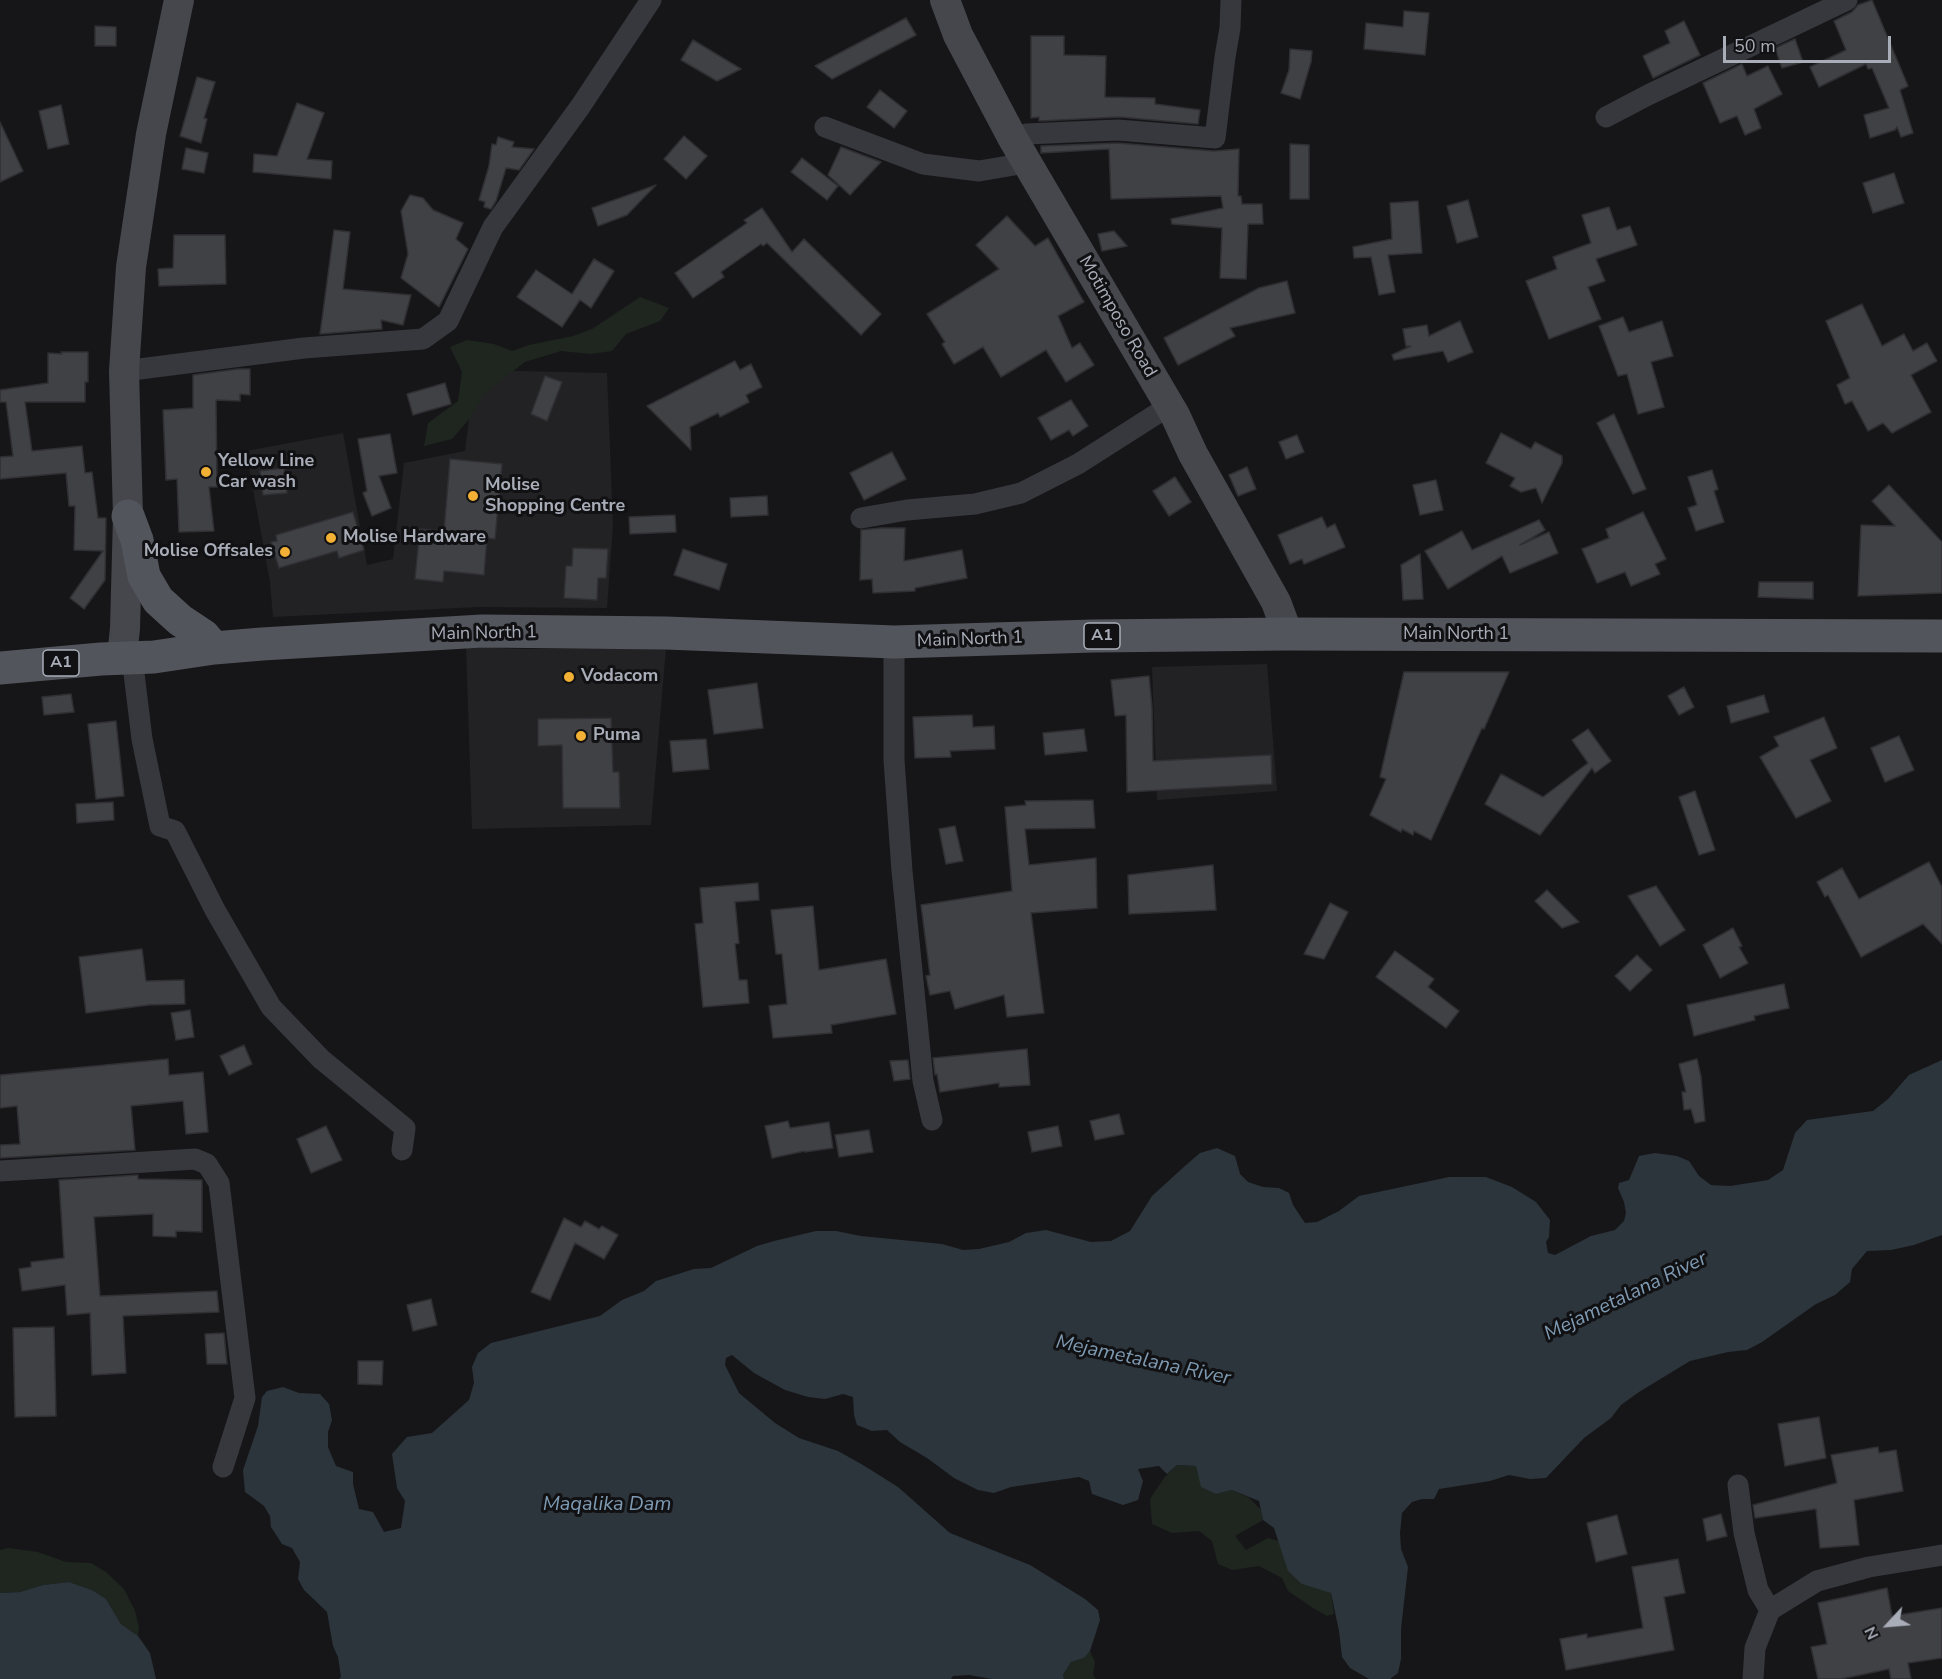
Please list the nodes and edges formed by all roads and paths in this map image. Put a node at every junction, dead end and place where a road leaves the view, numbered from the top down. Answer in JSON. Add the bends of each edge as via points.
{"nodes":[{"id":1,"x":178,"y":0,"type":"edge"},
{"id":2,"x":651,"y":0,"type":"edge"},
{"id":3,"x":945,"y":0,"type":"edge"},
{"id":4,"x":1231,"y":0,"type":"edge"},
{"id":5,"x":1847,"y":0,"type":"edge"},
{"id":6,"x":1606,"y":117,"type":"dead end"},
{"id":7,"x":825,"y":127,"type":"dead end"},
{"id":8,"x":1019,"y":151,"type":"junction"},
{"id":9,"x":124,"y":371,"type":"junction"},
{"id":10,"x":1169,"y":406,"type":"junction"},
{"id":11,"x":128,"y":516,"type":"junction"},
{"id":12,"x":861,"y":518,"type":"dead end"},
{"id":13,"x":1288,"y":634,"type":"junction"},
{"id":14,"x":1942,"y":636,"type":"edge"},
{"id":15,"x":894,"y":642,"type":"junction"},
{"id":16,"x":214,"y":648,"type":"junction"},
{"id":17,"x":127,"y":658,"type":"junction"},
{"id":18,"x":0,"y":668,"type":"edge"},
{"id":19,"x":932,"y":1120,"type":"dead end"},
{"id":20,"x":402,"y":1150,"type":"dead end"},
{"id":21,"x":0,"y":1171,"type":"edge"},
{"id":22,"x":224,"y":1467,"type":"dead end"},
{"id":23,"x":1738,"y":1485,"type":"dead end"},
{"id":24,"x":1942,"y":1555,"type":"edge"},
{"id":25,"x":1770,"y":1610,"type":"junction"},
{"id":26,"x":1753,"y":1679,"type":"edge"}],
"edges":[{"from":1,"to":9,"type":"street","via":[[151,134],[131,267]]},
{"from":2,"to":9,"type":"street","via":[[493,228],[448,321],[423,339],[304,348]]},
{"from":3,"to":8,"type":"street","name":"Motimposo Road","via":[[958,35]]},
{"from":4,"to":8,"type":"street","via":[[1215,138],[1118,130],[1026,134]]},
{"from":5,"to":6,"type":"street"},
{"from":7,"to":8,"type":"street","via":[[923,164],[979,171]]},
{"from":8,"to":10,"type":"street","name":"Motimposo Road"},
{"from":9,"to":11,"type":"street"},
{"from":10,"to":12,"type":"street","via":[[1078,464],[1021,493],[975,504]]},
{"from":10,"to":13,"type":"street","name":"Motimposo Road","via":[[1276,602]]},
{"from":11,"to":16,"type":"main road","via":[[144,576],[158,600]]},
{"from":11,"to":17,"type":"street"},
{"from":13,"to":14,"type":"main road","name":"Main North 1","number":"A1"},
{"from":13,"to":15,"type":"main road","name":"Main North 1","number":"A1"},
{"from":15,"to":16,"type":"main road","name":"Main North 1","number":"A1","via":[[482,631]]},
{"from":15,"to":19,"type":"street","via":[[894,760],[902,871],[923,1081]]},
{"from":16,"to":17,"type":"main road","name":"Main North 1","number":"A1"},
{"from":17,"to":18,"type":"main road","name":"Main North 1","number":"A1"},
{"from":17,"to":20,"type":"street","via":[[160,826],[175,831],[271,1007],[321,1059],[405,1128]]},
{"from":21,"to":22,"type":"street","via":[[195,1159],[207,1164],[219,1183],[245,1398]]},
{"from":23,"to":25,"type":"street","via":[[1744,1533],[1758,1590]]},
{"from":24,"to":25,"type":"street","via":[[1869,1567],[1817,1581]]},
{"from":25,"to":26,"type":"street","via":[[1755,1648]]}]}
